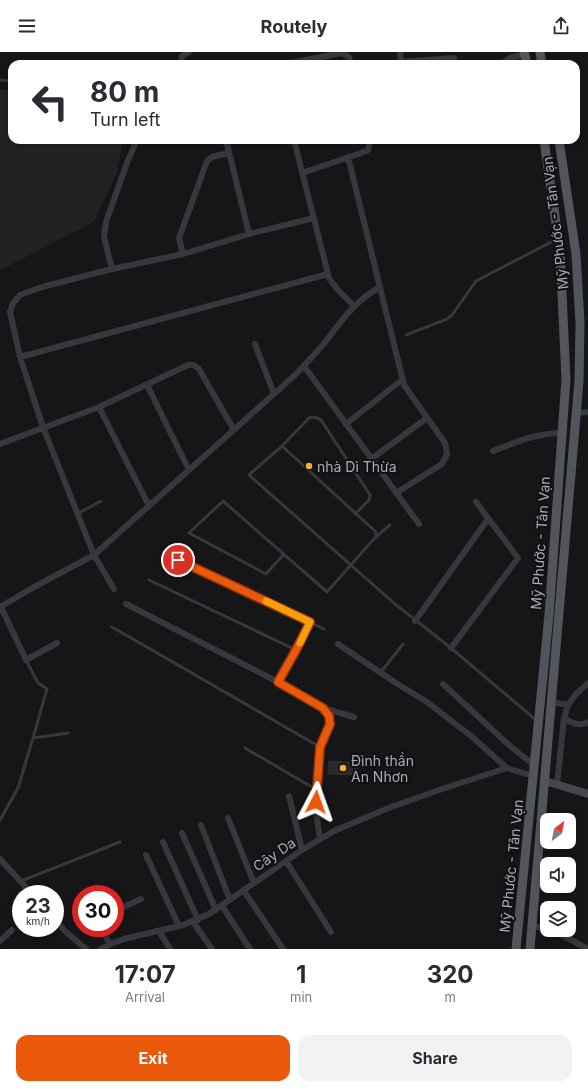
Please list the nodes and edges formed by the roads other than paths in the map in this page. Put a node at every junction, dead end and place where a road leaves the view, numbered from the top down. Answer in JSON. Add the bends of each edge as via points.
{"nodes":[{"id":1,"x":189,"y":52,"type":"edge"},
{"id":2,"x":525,"y":53,"type":"edge"},
{"id":3,"x":182,"y":60,"type":"edge"},
{"id":4,"x":305,"y":60,"type":"edge"},
{"id":5,"x":350,"y":60,"type":"edge"},
{"id":6,"x":433,"y":60,"type":"edge"},
{"id":7,"x":454,"y":60,"type":"edge"},
{"id":8,"x":505,"y":60,"type":"edge"},
{"id":9,"x":135,"y":144,"type":"edge"},
{"id":10,"x":227,"y":144,"type":"edge"},
{"id":11,"x":295,"y":144,"type":"edge"},
{"id":12,"x":369,"y":144,"type":"edge"},
{"id":13,"x":545,"y":144,"type":"edge"},
{"id":14,"x":560,"y":144,"type":"edge"},
{"id":15,"x":228,"y":153,"type":"junction"},
{"id":16,"x":348,"y":157,"type":"junction"},
{"id":17,"x":302,"y":173,"type":"junction"},
{"id":18,"x":314,"y":218,"type":"junction"},
{"id":19,"x":249,"y":234,"type":"junction"},
{"id":20,"x":558,"y":238,"type":"junction"},
{"id":21,"x":183,"y":254,"type":"junction"},
{"id":22,"x":112,"y":269,"type":"junction"},
{"id":23,"x":328,"y":274,"type":"junction"},
{"id":24,"x":380,"y":287,"type":"junction"},
{"id":25,"x":354,"y":306,"type":"junction"},
{"id":26,"x":406,"y":335,"type":"dead end"},
{"id":27,"x":255,"y":344,"type":"dead end"},
{"id":28,"x":20,"y":357,"type":"junction"},
{"id":29,"x":304,"y":366,"type":"junction"},
{"id":30,"x":403,"y":378,"type":"junction"},
{"id":31,"x":147,"y":385,"type":"junction"},
{"id":32,"x":274,"y":394,"type":"junction"},
{"id":33,"x":100,"y":407,"type":"junction"},
{"id":34,"x":588,"y":412,"type":"edge"},
{"id":35,"x":576,"y":413,"type":"junction"},
{"id":36,"x":427,"y":418,"type":"junction"},
{"id":37,"x":346,"y":424,"type":"junction"},
{"id":38,"x":43,"y":427,"type":"junction"},
{"id":39,"x":234,"y":430,"type":"junction"},
{"id":40,"x":562,"y":433,"type":"junction"},
{"id":41,"x":0,"y":444,"type":"edge"},
{"id":42,"x":282,"y":446,"type":"junction"},
{"id":43,"x":493,"y":451,"type":"dead end"},
{"id":44,"x":371,"y":459,"type":"junction"},
{"id":45,"x":189,"y":470,"type":"junction"},
{"id":46,"x":396,"y":494,"type":"junction"},
{"id":47,"x":101,"y":501,"type":"dead end"},
{"id":48,"x":476,"y":502,"type":"dead end"},
{"id":49,"x":149,"y":506,"type":"junction"},
{"id":50,"x":78,"y":514,"type":"junction"},
{"id":51,"x":355,"y":514,"type":"junction"},
{"id":52,"x":488,"y":519,"type":"junction"},
{"id":53,"x":419,"y":524,"type":"dead end"},
{"id":54,"x":390,"y":525,"type":"dead end"},
{"id":55,"x":376,"y":537,"type":"junction"},
{"id":56,"x":284,"y":554,"type":"junction"},
{"id":57,"x":94,"y":555,"type":"junction"},
{"id":58,"x":178,"y":560,"type":"dead end"},
{"id":59,"x":351,"y":566,"type":"junction"},
{"id":60,"x":149,"y":580,"type":"dead end"},
{"id":61,"x":114,"y":589,"type":"dead end"},
{"id":62,"x":126,"y":604,"type":"dead end"},
{"id":63,"x":0,"y":607,"type":"edge"},
{"id":64,"x":416,"y":621,"type":"junction"},
{"id":65,"x":310,"y":622,"type":"junction"},
{"id":66,"x":112,"y":627,"type":"dead end"},
{"id":67,"x":324,"y":629,"type":"dead end"},
{"id":68,"x":57,"y":643,"type":"dead end"},
{"id":69,"x":338,"y":644,"type":"dead end"},
{"id":70,"x":402,"y":644,"type":"dead end"},
{"id":71,"x":451,"y":648,"type":"junction"},
{"id":72,"x":296,"y":650,"type":"junction"},
{"id":73,"x":26,"y":660,"type":"junction"},
{"id":74,"x":381,"y":672,"type":"junction"},
{"id":75,"x":278,"y":682,"type":"junction"},
{"id":76,"x":588,"y":683,"type":"edge"},
{"id":77,"x":443,"y":684,"type":"dead end"},
{"id":78,"x":552,"y":702,"type":"junction"},
{"id":79,"x":568,"y":705,"type":"junction"},
{"id":80,"x":323,"y":708,"type":"junction"},
{"id":81,"x":354,"y":717,"type":"dead end"},
{"id":82,"x":564,"y":718,"type":"junction"},
{"id":83,"x":588,"y":722,"type":"edge"},
{"id":84,"x":539,"y":723,"type":"junction"},
{"id":85,"x":68,"y":732,"type":"dead end"},
{"id":86,"x":33,"y":738,"type":"junction"},
{"id":87,"x":320,"y":747,"type":"junction"},
{"id":88,"x":245,"y":748,"type":"dead end"},
{"id":89,"x":534,"y":765,"type":"junction"},
{"id":90,"x":507,"y":768,"type":"junction"},
{"id":91,"x":533,"y":776,"type":"junction"},
{"id":92,"x":545,"y":781,"type":"junction"},
{"id":93,"x":557,"y":785,"type":"junction"},
{"id":94,"x":317,"y":790,"type":"junction"},
{"id":95,"x":588,"y":794,"type":"edge"},
{"id":96,"x":289,"y":796,"type":"dead end"},
{"id":97,"x":228,"y":818,"type":"dead end"},
{"id":98,"x":0,"y":820,"type":"edge"},
{"id":99,"x":201,"y":825,"type":"dead end"},
{"id":100,"x":182,"y":833,"type":"dead end"},
{"id":101,"x":320,"y":840,"type":"junction"},
{"id":102,"x":120,"y":842,"type":"dead end"},
{"id":103,"x":163,"y":842,"type":"dead end"},
{"id":104,"x":302,"y":850,"type":"junction"},
{"id":105,"x":146,"y":855,"type":"dead end"},
{"id":106,"x":0,"y":859,"type":"edge"},
{"id":107,"x":286,"y":861,"type":"junction"},
{"id":108,"x":20,"y":881,"type":"junction"},
{"id":109,"x":254,"y":883,"type":"junction"},
{"id":110,"x":24,"y":885,"type":"edge"},
{"id":111,"x":244,"y":891,"type":"junction"},
{"id":112,"x":141,"y":899,"type":"dead end"},
{"id":113,"x":230,"y":900,"type":"junction"},
{"id":114,"x":222,"y":906,"type":"junction"},
{"id":115,"x":124,"y":907,"type":"edge"},
{"id":116,"x":216,"y":910,"type":"junction"},
{"id":117,"x":195,"y":921,"type":"junction"},
{"id":118,"x":532,"y":925,"type":"junction"},
{"id":119,"x":179,"y":926,"type":"junction"},
{"id":120,"x":540,"y":928,"type":"edge"},
{"id":121,"x":12,"y":930,"type":"dead end"},
{"id":122,"x":64,"y":930,"type":"edge"},
{"id":123,"x":160,"y":931,"type":"junction"},
{"id":124,"x":331,"y":932,"type":"dead end"},
{"id":125,"x":106,"y":937,"type":"edge"},
{"id":126,"x":566,"y":937,"type":"edge"},
{"id":127,"x":0,"y":942,"type":"edge"},
{"id":128,"x":110,"y":944,"type":"junction"},
{"id":129,"x":588,"y":948,"type":"edge"},
{"id":130,"x":86,"y":949,"type":"edge"},
{"id":131,"x":101,"y":949,"type":"edge"},
{"id":132,"x":170,"y":949,"type":"edge"},
{"id":133,"x":212,"y":949,"type":"edge"},
{"id":134,"x":250,"y":949,"type":"edge"},
{"id":135,"x":283,"y":949,"type":"edge"},
{"id":136,"x":516,"y":949,"type":"edge"},
{"id":137,"x":530,"y":949,"type":"edge"}],
"edges":[{"from":1,"to":3,"type":"street","via":[[182,56]]},
{"from":2,"to":8,"type":"street"},
{"from":4,"to":5,"type":"street","via":[[342,53]]},
{"from":6,"to":7,"type":"street"},
{"from":9,"to":22,"type":"street","via":[[106,222],[104,237]]},
{"from":10,"to":15,"type":"street"},
{"from":11,"to":17,"type":"street"},
{"from":12,"to":16,"type":"street","via":[[368,150]]},
{"from":13,"to":20,"type":"main road","name":"Mỹ Phước - Tân Vạn"},
{"from":14,"to":35,"type":"main road","name":"Mỹ Phước - Tân Vạn","via":[[576,254],[580,323]]},
{"from":15,"to":19,"type":"street"},
{"from":15,"to":21,"type":"street","via":[[207,161],[179,238]]},
{"from":16,"to":17,"type":"street"},
{"from":16,"to":24,"type":"street"},
{"from":17,"to":18,"type":"street"},
{"from":18,"to":19,"type":"street"},
{"from":18,"to":23,"type":"street"},
{"from":19,"to":21,"type":"street"},
{"from":20,"to":26,"type":"lane","via":[[476,281],[447,319]]},
{"from":20,"to":40,"type":"main road","name":"Mỹ Phước - Tân Vạn","via":[[566,380]]},
{"from":21,"to":22,"type":"street"},
{"from":22,"to":28,"type":"street","via":[[20,295],[10,312]]},
{"from":23,"to":25,"type":"street","via":[[334,286]]},
{"from":23,"to":28,"type":"street"},
{"from":24,"to":25,"type":"street"},
{"from":24,"to":30,"type":"street"},
{"from":25,"to":29,"type":"street"},
{"from":27,"to":32,"type":"street"},
{"from":28,"to":38,"type":"street"},
{"from":29,"to":32,"type":"street"},
{"from":29,"to":37,"type":"street"},
{"from":30,"to":36,"type":"street","via":[[404,385]]},
{"from":30,"to":37,"type":"street"},
{"from":31,"to":33,"type":"street"},
{"from":31,"to":39,"type":"street","via":[[188,365],[194,365]]},
{"from":31,"to":45,"type":"street"},
{"from":32,"to":39,"type":"street"},
{"from":33,"to":38,"type":"street"},
{"from":33,"to":49,"type":"street"},
{"from":34,"to":35,"type":"street"},
{"from":35,"to":78,"type":"main road","name":"Mỹ Phước - Tân Vạn"},
{"from":36,"to":44,"type":"street"},
{"from":36,"to":46,"type":"street","via":[[445,443],[447,454],[442,464]]},
{"from":37,"to":44,"type":"street"},
{"from":38,"to":41,"type":"street"},
{"from":38,"to":50,"type":"street"},
{"from":39,"to":45,"type":"street"},
{"from":40,"to":43,"type":"street","via":[[535,436]]},
{"from":40,"to":84,"type":"main road","name":"Mỹ Phước - Tân Vạn"},
{"from":42,"to":51,"type":"lane"},
{"from":42,"to":51,"type":"lane","via":[[309,418],[321,420],[370,495],[369,500]]},
{"from":42,"to":59,"type":"lane","via":[[249,475]]},
{"from":44,"to":46,"type":"street"},
{"from":45,"to":49,"type":"street"},
{"from":46,"to":53,"type":"street"},
{"from":47,"to":50,"type":"lane"},
{"from":48,"to":52,"type":"street"},
{"from":49,"to":57,"type":"street"},
{"from":50,"to":57,"type":"street"},
{"from":51,"to":55,"type":"lane","via":[[376,532]]},
{"from":52,"to":64,"type":"street"},
{"from":52,"to":71,"type":"street","via":[[518,558]]},
{"from":54,"to":55,"type":"lane"},
{"from":55,"to":59,"type":"lane"},
{"from":56,"to":56,"type":"lane","via":[[266,574],[189,533],[223,501]]},
{"from":56,"to":59,"type":"lane","via":[[327,592]]},
{"from":57,"to":61,"type":"street"},
{"from":57,"to":63,"type":"street"},
{"from":58,"to":65,"type":"lane"},
{"from":59,"to":64,"type":"lane"},
{"from":60,"to":72,"type":"lane"},
{"from":62,"to":75,"type":"street"},
{"from":63,"to":73,"type":"street"},
{"from":64,"to":71,"type":"lane"},
{"from":65,"to":67,"type":"lane"},
{"from":65,"to":72,"type":"street"},
{"from":66,"to":87,"type":"lane"},
{"from":68,"to":73,"type":"street"},
{"from":69,"to":74,"type":"street"},
{"from":70,"to":74,"type":"lane"},
{"from":71,"to":84,"type":"lane"},
{"from":72,"to":75,"type":"street"},
{"from":73,"to":86,"type":"lane","via":[[38,683],[47,689]]},
{"from":74,"to":90,"type":"street","via":[[427,702]]},
{"from":75,"to":80,"type":"street"},
{"from":76,"to":79,"type":"street"},
{"from":77,"to":89,"type":"street"},
{"from":78,"to":79,"type":"street"},
{"from":78,"to":92,"type":"main road","name":"Mỹ Phước - Tân Vạn"},
{"from":79,"to":82,"type":"street"},
{"from":80,"to":81,"type":"street"},
{"from":80,"to":87,"type":"street","via":[[329,716],[330,724]]},
{"from":82,"to":83,"type":"street","via":[[574,724],[584,725]]},
{"from":82,"to":93,"type":"street"},
{"from":84,"to":89,"type":"main road","name":"Mỹ Phước - Tân Vạn"},
{"from":85,"to":86,"type":"lane"},
{"from":86,"to":98,"type":"lane","via":[[18,788]]},
{"from":87,"to":94,"type":"street"},
{"from":88,"to":94,"type":"lane"},
{"from":89,"to":91,"type":"main road","name":"Mỹ Phước - Tân Vạn"},
{"from":90,"to":91,"type":"street"},
{"from":90,"to":101,"type":"street","name":"Cây Da","via":[[391,807],[334,831]]},
{"from":91,"to":92,"type":"main road"},
{"from":91,"to":136,"type":"main road","name":"Mỹ Phước - Tân Vạn"},
{"from":92,"to":93,"type":"street"},
{"from":92,"to":118,"type":"main road","name":"Mỹ Phước - Tân Vạn"},
{"from":93,"to":95,"type":"street"},
{"from":94,"to":101,"type":"street","via":[[316,812]]},
{"from":96,"to":104,"type":"street"},
{"from":97,"to":109,"type":"street"},
{"from":99,"to":113,"type":"street"},
{"from":100,"to":116,"type":"street"},
{"from":101,"to":104,"type":"street","name":"Cây Da"},
{"from":102,"to":108,"type":"lane"},
{"from":103,"to":117,"type":"street"},
{"from":104,"to":107,"type":"street","name":"Cây Da"},
{"from":105,"to":119,"type":"street"},
{"from":106,"to":108,"type":"street"},
{"from":107,"to":109,"type":"street","name":"Cây Da"},
{"from":107,"to":124,"type":"street"},
{"from":108,"to":110,"type":"street"},
{"from":109,"to":111,"type":"street","name":"Cây Da"},
{"from":111,"to":113,"type":"street","name":"Cây Da"},
{"from":111,"to":135,"type":"street"},
{"from":112,"to":115,"type":"street"},
{"from":113,"to":114,"type":"street","name":"Cây Da"},
{"from":114,"to":116,"type":"street","name":"Cây Da"},
{"from":114,"to":134,"type":"street"},
{"from":116,"to":117,"type":"street","name":"Cây Da"},
{"from":117,"to":119,"type":"street","name":"Cây Da"},
{"from":117,"to":133,"type":"street"},
{"from":118,"to":120,"type":"street"},
{"from":118,"to":137,"type":"main road","name":"Mỹ Phước - Tân Vạn"},
{"from":119,"to":123,"type":"street","name":"Cây Da"},
{"from":121,"to":127,"type":"street"},
{"from":122,"to":130,"type":"street"},
{"from":123,"to":128,"type":"street","name":"Cây Da"},
{"from":123,"to":132,"type":"street"},
{"from":125,"to":128,"type":"street"},
{"from":126,"to":129,"type":"street"},
{"from":128,"to":131,"type":"street","name":"Cây Da"}]}
